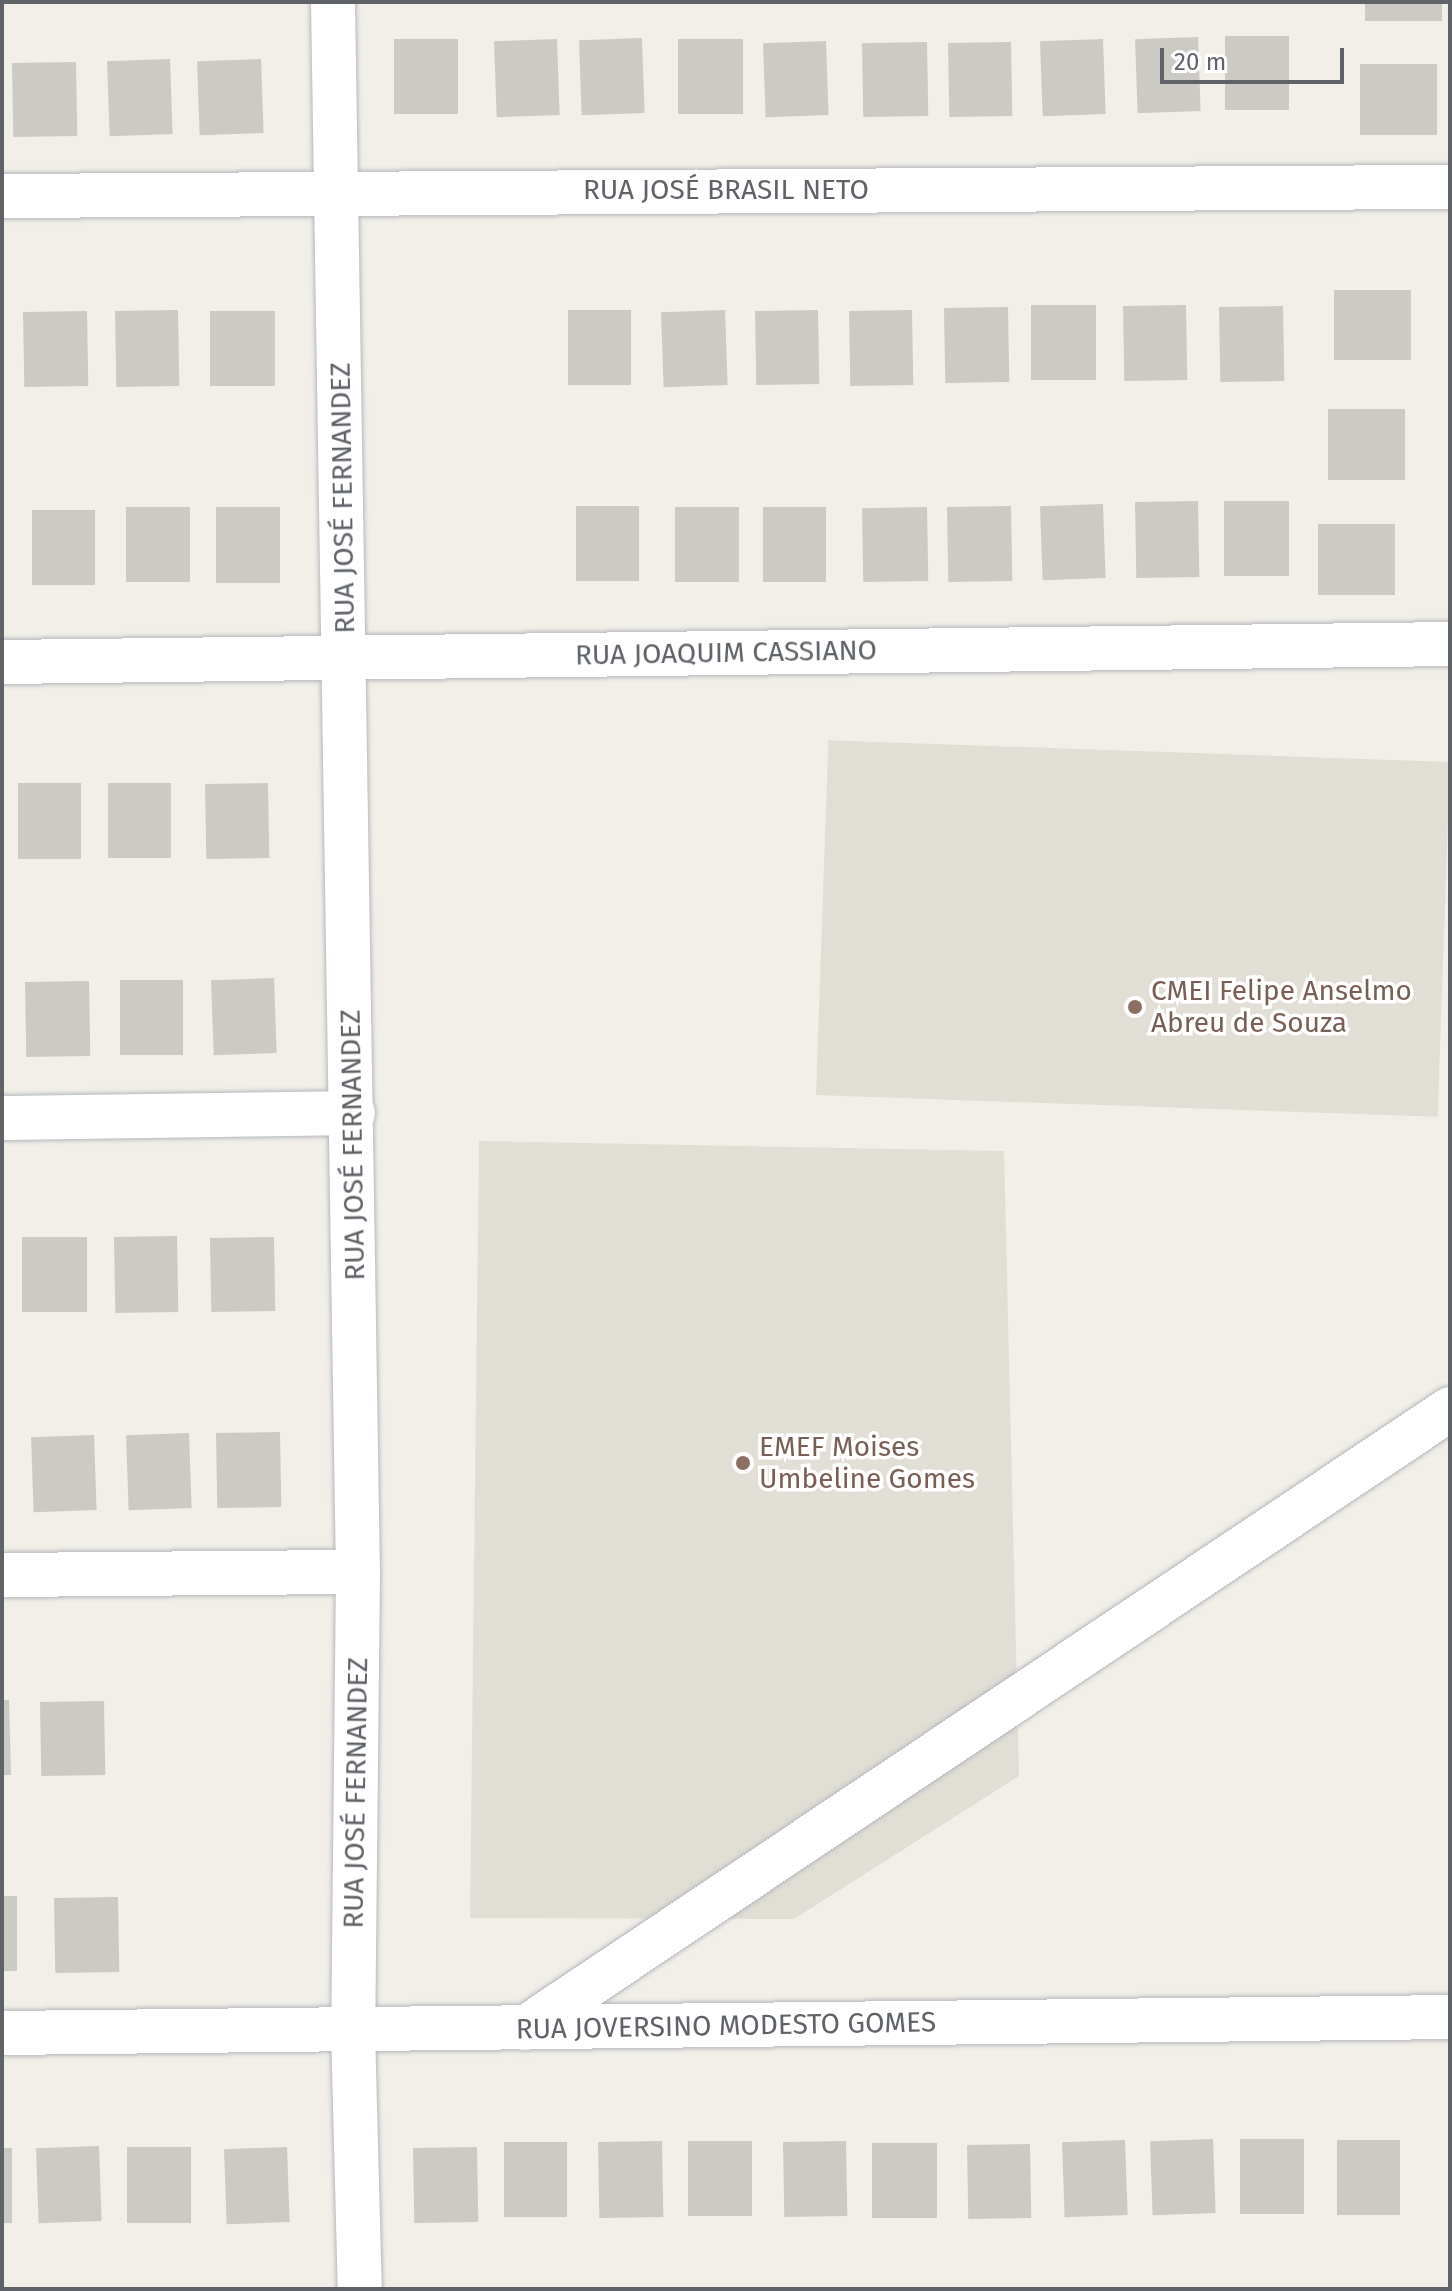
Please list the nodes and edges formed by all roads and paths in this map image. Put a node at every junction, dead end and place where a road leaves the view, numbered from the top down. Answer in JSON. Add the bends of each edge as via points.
{"nodes":[{"id":1,"x":333,"y":2,"type":"edge"},
{"id":2,"x":1450,"y":187,"type":"edge"},
{"id":3,"x":339,"y":192,"type":"junction"},
{"id":4,"x":2,"y":196,"type":"edge"},
{"id":5,"x":1450,"y":644,"type":"edge"},
{"id":6,"x":345,"y":658,"type":"junction"},
{"id":7,"x":2,"y":662,"type":"edge"},
{"id":8,"x":353,"y":1113,"type":"junction"},
{"id":9,"x":2,"y":1118,"type":"edge"},
{"id":10,"x":1450,"y":1409,"type":"edge"},
{"id":11,"x":358,"y":1572,"type":"junction"},
{"id":12,"x":2,"y":1575,"type":"edge"},
{"id":13,"x":1450,"y":2017,"type":"edge"},
{"id":14,"x":525,"y":2028,"type":"junction"},
{"id":15,"x":353,"y":2030,"type":"junction"},
{"id":16,"x":2,"y":2033,"type":"edge"},
{"id":17,"x":360,"y":2289,"type":"edge"}],
"edges":[{"from":1,"to":3,"type":"street","name":"RUA JOSÉ FERNANDEZ"},
{"from":2,"to":3,"type":"street","name":"RUA JOSÉ BRASIL NETO"},
{"from":3,"to":4,"type":"street","name":"RUA JOSÉ BRASIL NETO"},
{"from":3,"to":6,"type":"street","name":"RUA JOSÉ FERNANDEZ"},
{"from":5,"to":6,"type":"street","name":"RUA JOAQUIM CASSIANO"},
{"from":6,"to":7,"type":"street","name":"RUA JOAQUIM CASSIANO"},
{"from":6,"to":8,"type":"street","name":"RUA JOSÉ FERNANDEZ"},
{"from":8,"to":9,"type":"street"},
{"from":8,"to":11,"type":"street","name":"RUA JOSÉ FERNANDEZ"},
{"from":10,"to":14,"type":"street"},
{"from":11,"to":12,"type":"street"},
{"from":11,"to":15,"type":"street","name":"RUA JOSÉ FERNANDEZ"},
{"from":13,"to":14,"type":"street","name":"RUA JOVERSINO MODESTO GOMES"},
{"from":14,"to":15,"type":"street","name":"RUA JOVERSINO MODESTO GOMES"},
{"from":15,"to":16,"type":"street","name":"RUA JOVERSINO MODESTO GOMES"},
{"from":15,"to":17,"type":"street","name":"RUA JOSÉ FERNANDEZ"}]}
